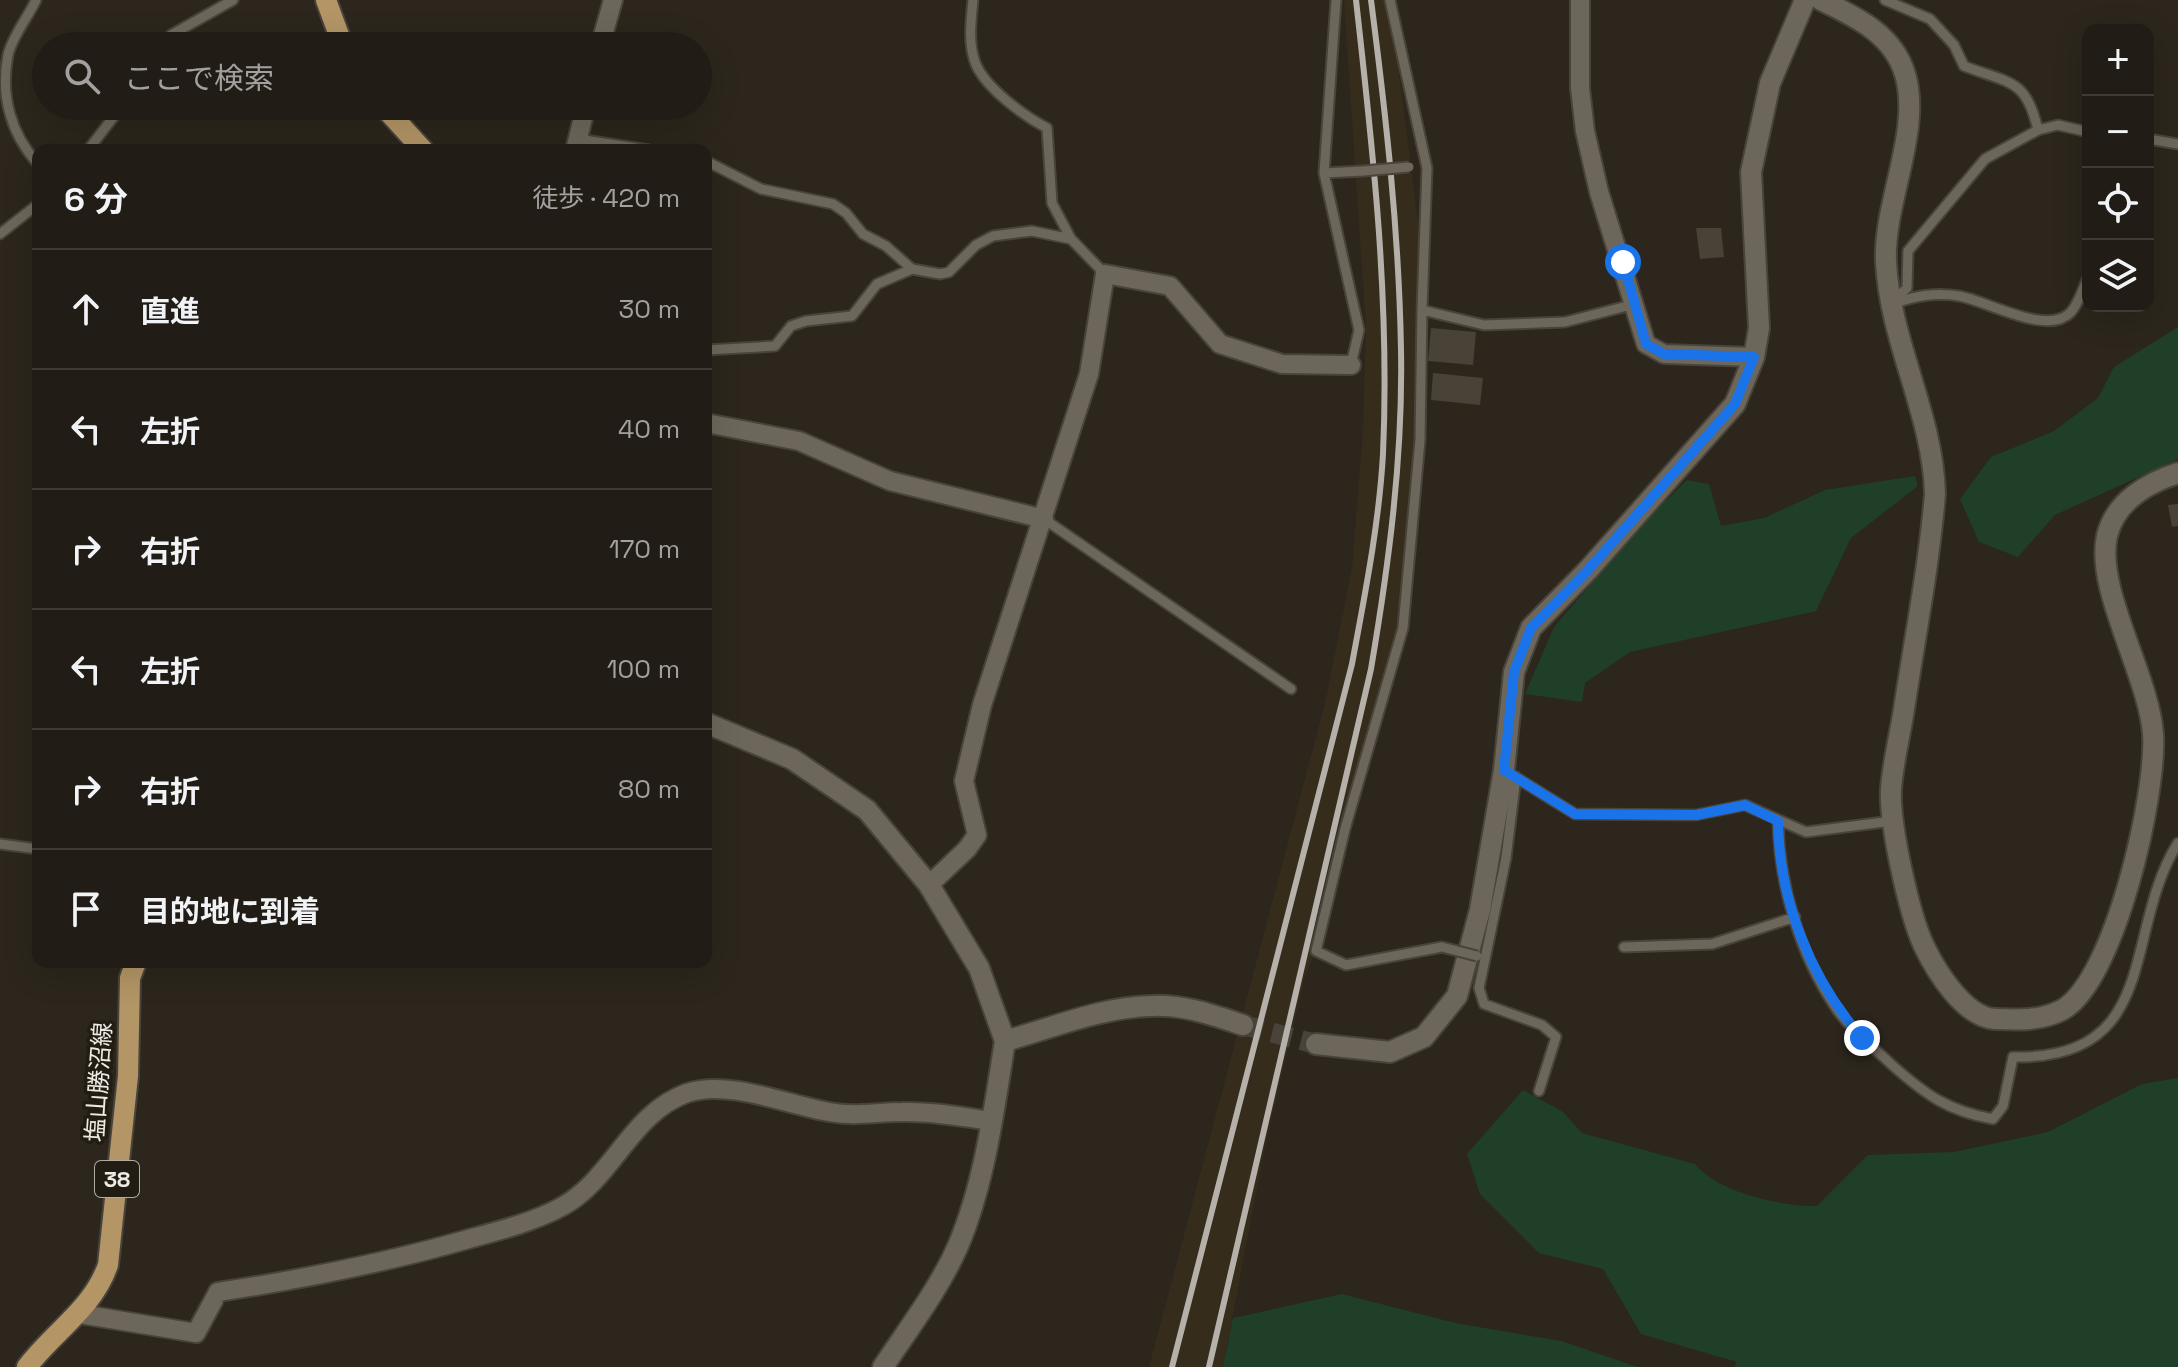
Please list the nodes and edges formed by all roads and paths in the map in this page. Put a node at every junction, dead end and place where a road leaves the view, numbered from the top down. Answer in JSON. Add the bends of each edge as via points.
{"nodes":[{"id":1,"x":36,"y":0,"type":"edge"},
{"id":2,"x":233,"y":0,"type":"edge"},
{"id":3,"x":326,"y":0,"type":"edge"},
{"id":4,"x":613,"y":0,"type":"edge"},
{"id":5,"x":973,"y":0,"type":"edge"},
{"id":6,"x":1336,"y":0,"type":"edge"},
{"id":7,"x":1390,"y":0,"type":"edge"},
{"id":8,"x":1580,"y":0,"type":"edge"},
{"id":9,"x":1805,"y":0,"type":"edge"},
{"id":10,"x":1821,"y":0,"type":"edge"},
{"id":11,"x":1885,"y":0,"type":"edge"},
{"id":12,"x":176,"y":32,"type":"edge"},
{"id":13,"x":338,"y":32,"type":"edge"},
{"id":14,"x":604,"y":32,"type":"edge"},
{"id":15,"x":111,"y":120,"type":"edge"},
{"id":16,"x":396,"y":120,"type":"edge"},
{"id":17,"x":583,"y":120,"type":"edge"},
{"id":18,"x":2038,"y":130,"type":"junction"},
{"id":19,"x":2082,"y":131,"type":"edge"},
{"id":20,"x":2154,"y":140,"type":"edge"},
{"id":21,"x":93,"y":144,"type":"edge"},
{"id":22,"x":418,"y":144,"type":"edge"},
{"id":23,"x":577,"y":144,"type":"edge"},
{"id":24,"x":2178,"y":144,"type":"edge"},
{"id":25,"x":32,"y":157,"type":"edge"},
{"id":26,"x":712,"y":164,"type":"edge"},
{"id":27,"x":1427,"y":168,"type":"junction"},
{"id":28,"x":1324,"y":173,"type":"junction"},
{"id":29,"x":32,"y":209,"type":"edge"},
{"id":30,"x":0,"y":234,"type":"edge"},
{"id":31,"x":1071,"y":239,"type":"junction"},
{"id":32,"x":912,"y":269,"type":"junction"},
{"id":33,"x":1105,"y":274,"type":"junction"},
{"id":34,"x":2082,"y":290,"type":"edge"},
{"id":35,"x":1635,"y":304,"type":"junction"},
{"id":36,"x":1889,"y":305,"type":"junction"},
{"id":37,"x":1422,"y":310,"type":"junction"},
{"id":38,"x":712,"y":350,"type":"edge"},
{"id":39,"x":1754,"y":357,"type":"junction"},
{"id":40,"x":1351,"y":365,"type":"joint"},
{"id":41,"x":712,"y":424,"type":"edge"},
{"id":42,"x":2178,"y":473,"type":"edge"},
{"id":43,"x":1044,"y":519,"type":"junction"},
{"id":44,"x":1291,"y":689,"type":"dead end"},
{"id":45,"x":712,"y":726,"type":"edge"},
{"id":46,"x":1510,"y":774,"type":"junction"},
{"id":47,"x":1895,"y":820,"type":"junction"},
{"id":48,"x":1778,"y":821,"type":"junction"},
{"id":49,"x":2178,"y":843,"type":"edge"},
{"id":50,"x":0,"y":844,"type":"edge"},
{"id":51,"x":32,"y":848,"type":"edge"},
{"id":52,"x":929,"y":885,"type":"junction"},
{"id":53,"x":1795,"y":917,"type":"junction"},
{"id":54,"x":1624,"y":947,"type":"dead end"},
{"id":55,"x":1480,"y":957,"type":"junction"},
{"id":56,"x":134,"y":968,"type":"edge"},
{"id":57,"x":1243,"y":1025,"type":"tunnel mouth"},
{"id":58,"x":1005,"y":1041,"type":"junction"},
{"id":59,"x":1316,"y":1044,"type":"tunnel mouth"},
{"id":60,"x":1539,"y":1091,"type":"dead end"},
{"id":61,"x":992,"y":1121,"type":"junction"},
{"id":62,"x":80,"y":1314,"type":"junction"},
{"id":63,"x":27,"y":1367,"type":"edge"},
{"id":64,"x":883,"y":1367,"type":"edge"}],
"edges":[{"from":1,"to":25,"type":"lane","via":[[8,53],[6,75],[7,113]]},
{"from":2,"to":12,"type":"lane"},
{"from":3,"to":13,"type":"main road"},
{"from":4,"to":14,"type":"street"},
{"from":5,"to":31,"type":"lane","via":[[975,64],[1015,111],[1047,128],[1052,203]]},
{"from":6,"to":28,"type":"lane"},
{"from":7,"to":27,"type":"lane"},
{"from":8,"to":35,"type":"street","via":[[1585,131]]},
{"from":9,"to":39,"type":"street","via":[[1770,83],[1751,172],[1759,328]]},
{"from":10,"to":36,"type":"street","via":[[1863,20],[1886,40],[1905,76],[1908,112],[1885,257]]},
{"from":11,"to":18,"type":"lane","via":[[1930,19],[1954,45],[1964,66],[2020,88],[2031,100]]},
{"from":15,"to":21,"type":"lane"},
{"from":16,"to":22,"type":"main road"},
{"from":17,"to":23,"type":"street"},
{"from":18,"to":19,"type":"lane","via":[[2058,125]]},
{"from":18,"to":36,"type":"lane","via":[[1985,159],[1917,238],[1908,251],[1907,288]]},
{"from":20,"to":24,"type":"lane"},
{"from":26,"to":32,"type":"lane","via":[[761,189],[833,204],[863,234]]},
{"from":27,"to":28,"type":"lane","bridge":true},
{"from":27,"to":37,"type":"lane"},
{"from":28,"to":40,"type":"lane","via":[[1359,330]]},
{"from":29,"to":30,"type":"lane"},
{"from":31,"to":32,"type":"lane","via":[[1013,231],[976,245],[949,272]]},
{"from":31,"to":33,"type":"lane"},
{"from":32,"to":38,"type":"lane","via":[[877,284],[844,320],[791,326],[775,346]]},
{"from":33,"to":40,"type":"street","via":[[1170,286],[1220,344],[1282,364]]},
{"from":33,"to":43,"type":"street","via":[[1089,374]]},
{"from":34,"to":36,"type":"lane","via":[[2071,313],[2052,322],[1959,296],[1920,294]]},
{"from":35,"to":37,"type":"lane","via":[[1565,322],[1484,325]]},
{"from":35,"to":39,"type":"street","via":[[1646,344],[1664,354]]},
{"from":36,"to":47,"type":"street","via":[[1934,455],[1935,494],[1891,791]]},
{"from":37,"to":55,"type":"lane","bridge":true,"via":[[1420,440],[1403,628],[1316,951],[1346,965],[1442,947]]},
{"from":39,"to":46,"type":"street","via":[[1735,404],[1531,628],[1514,672]]},
{"from":41,"to":43,"type":"street","via":[[799,441],[890,481]]},
{"from":42,"to":47,"type":"street","via":[[2155,480],[2135,495],[2114,515],[2106,539],[2107,570],[2153,733],[2151,795],[2114,933],[2090,982],[2064,1009],[2034,1020],[1989,1018],[1955,996],[1923,943],[1900,861]]},
{"from":43,"to":44,"type":"lane"},
{"from":43,"to":52,"type":"street","via":[[982,705],[964,781],[977,835]]},
{"from":45,"to":52,"type":"street","via":[[792,759],[867,810]]},
{"from":46,"to":48,"type":"lane","via":[[1575,814],[1696,815],[1745,805]]},
{"from":46,"to":55,"type":"lane","via":[[1506,858]]},
{"from":46,"to":59,"type":"street","via":[[1457,996],[1424,1037],[1390,1052]]},
{"from":47,"to":48,"type":"lane","via":[[1806,832]]},
{"from":48,"to":53,"type":"lane","via":[[1783,875]]},
{"from":49,"to":53,"type":"lane","via":[[2151,906],[2129,991],[2107,1027],[2081,1047],[2013,1057],[2003,1106],[1993,1119],[1958,1113],[1921,1091],[1862,1038],[1816,973]]},
{"from":50,"to":51,"type":"lane"},
{"from":52,"to":58,"type":"street","via":[[979,968]]},
{"from":53,"to":54,"type":"lane","via":[[1712,944]]},
{"from":55,"to":60,"type":"lane","via":[[1484,1004],[1542,1025],[1556,1037]]},
{"from":56,"to":62,"type":"main road","name":"塩山勝沼線","number":"38","via":[[108,1265],[99,1290]]},
{"from":57,"to":58,"type":"street","via":[[1194,1010],[1153,1005],[1118,1009]]},
{"from":58,"to":61,"type":"street"},
{"from":61,"to":62,"type":"street","via":[[935,1113],[869,1116],[735,1092],[689,1092],[641,1123],[577,1196],[499,1231],[311,1278],[218,1292],[196,1333]]},
{"from":61,"to":64,"type":"street","via":[[958,1244],[938,1285]]},
{"from":62,"to":63,"type":"main road","name":"塩山勝沼線","number":"38"}]}
